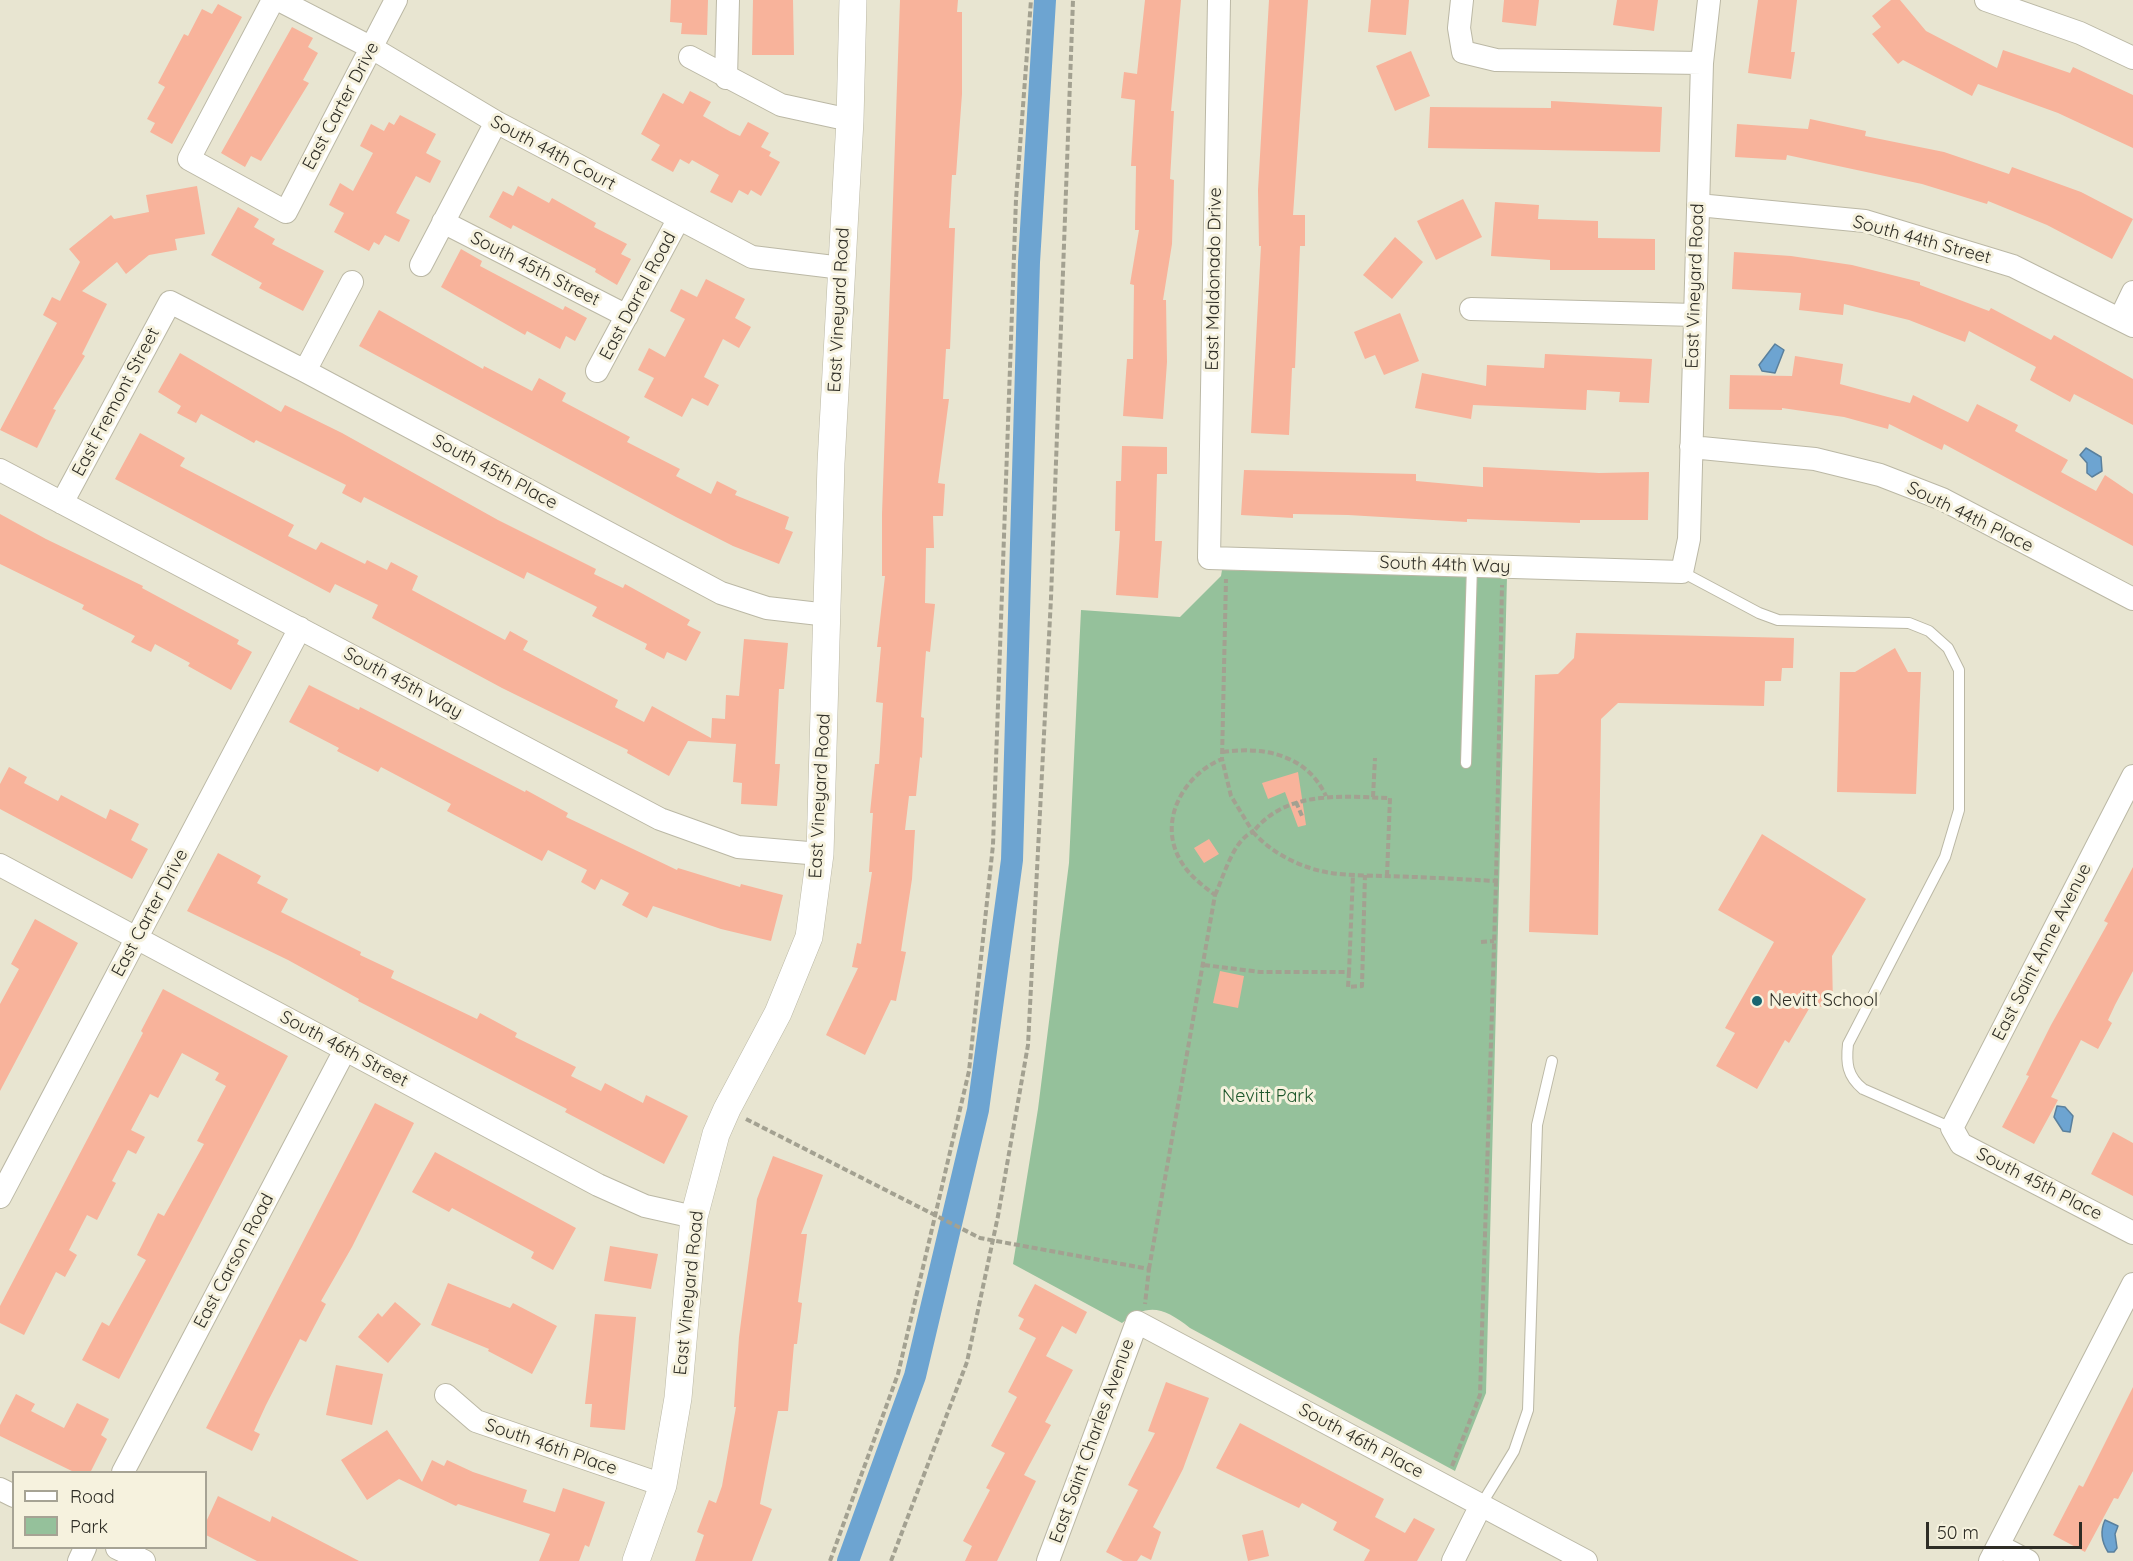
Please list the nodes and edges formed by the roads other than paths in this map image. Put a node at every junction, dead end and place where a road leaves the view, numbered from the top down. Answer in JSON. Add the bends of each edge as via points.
{"nodes":[{"id":1,"x":273,"y":0,"type":"edge"},
{"id":2,"x":279,"y":0,"type":"edge"},
{"id":3,"x":396,"y":0,"type":"edge"},
{"id":4,"x":728,"y":0,"type":"edge"},
{"id":5,"x":854,"y":0,"type":"edge"},
{"id":6,"x":1219,"y":0,"type":"edge"},
{"id":7,"x":1462,"y":0,"type":"edge"},
{"id":8,"x":1709,"y":0,"type":"edge"},
{"id":9,"x":1986,"y":0,"type":"edge"},
{"id":10,"x":372,"y":48,"type":"junction"},
{"id":11,"x":690,"y":57,"type":"dead end"},
{"id":12,"x":2133,"y":58,"type":"edge"},
{"id":13,"x":1701,"y":63,"type":"junction"},
{"id":14,"x":726,"y":78,"type":"junction"},
{"id":15,"x":850,"y":120,"type":"junction"},
{"id":16,"x":496,"y":122,"type":"junction"},
{"id":17,"x":1698,"y":204,"type":"junction"},
{"id":18,"x":678,"y":220,"type":"junction"},
{"id":19,"x":443,"y":222,"type":"junction"},
{"id":20,"x":421,"y":265,"type":"dead end"},
{"id":21,"x":842,"y":268,"type":"junction"},
{"id":22,"x":352,"y":282,"type":"dead end"},
{"id":23,"x":2133,"y":292,"type":"edge"},
{"id":24,"x":170,"y":302,"type":"joint"},
{"id":25,"x":1471,"y":309,"type":"dead end"},
{"id":26,"x":1695,"y":315,"type":"junction"},
{"id":27,"x":627,"y":316,"type":"junction"},
{"id":28,"x":2126,"y":323,"type":"edge"},
{"id":29,"x":305,"y":371,"type":"junction"},
{"id":30,"x":597,"y":371,"type":"dead end"},
{"id":31,"x":1691,"y":447,"type":"junction"},
{"id":32,"x":0,"y":470,"type":"edge"},
{"id":33,"x":62,"y":503,"type":"junction"},
{"id":34,"x":1209,"y":558,"type":"joint"},
{"id":35,"x":1472,"y":566,"type":"junction"},
{"id":36,"x":1682,"y":572,"type":"junction"},
{"id":37,"x":2133,"y":599,"type":"edge"},
{"id":38,"x":828,"y":615,"type":"junction"},
{"id":39,"x":300,"y":628,"type":"junction"},
{"id":40,"x":1466,"y":763,"type":"dead end"},
{"id":41,"x":2133,"y":776,"type":"edge"},
{"id":42,"x":820,"y":854,"type":"junction"},
{"id":43,"x":0,"y":865,"type":"edge"},
{"id":44,"x":137,"y":938,"type":"junction"},
{"id":45,"x":345,"y":1050,"type":"junction"},
{"id":46,"x":1552,"y":1061,"type":"dead end"},
{"id":47,"x":1952,"y":1128,"type":"junction"},
{"id":48,"x":0,"y":1197,"type":"edge"},
{"id":49,"x":694,"y":1217,"type":"junction"},
{"id":50,"x":2133,"y":1233,"type":"edge"},
{"id":51,"x":2133,"y":1284,"type":"edge"},
{"id":52,"x":1141,"y":1314,"type":"joint"},
{"id":53,"x":446,"y":1395,"type":"dead end"},
{"id":54,"x":124,"y":1471,"type":"edge"},
{"id":55,"x":663,"y":1485,"type":"junction"},
{"id":56,"x":1481,"y":1505,"type":"junction"},
{"id":57,"x":119,"y":1549,"type":"edge"},
{"id":58,"x":1995,"y":1553,"type":"edge"},
{"id":59,"x":144,"y":1561,"type":"edge"},
{"id":60,"x":636,"y":1561,"type":"edge"},
{"id":61,"x":1048,"y":1561,"type":"edge"},
{"id":62,"x":1453,"y":1561,"type":"edge"},
{"id":63,"x":1586,"y":1561,"type":"edge"},
{"id":64,"x":2028,"y":1561,"type":"edge"}],
"edges":[{"from":1,"to":10,"type":"street","name":"East Carter Drive","via":[[189,159],[286,212]]},
{"from":2,"to":10,"type":"street","name":"South 44th Court"},
{"from":3,"to":10,"type":"street","name":"East Carter Drive"},
{"from":4,"to":14,"type":"street"},
{"from":5,"to":15,"type":"street","name":"East Vineyard Road"},
{"from":6,"to":34,"type":"street","name":"East Maldonado Drive"},
{"from":7,"to":13,"type":"street","via":[[1459,27],[1463,52],[1496,60]]},
{"from":8,"to":13,"type":"street","name":"East Vineyard Road"},
{"from":9,"to":12,"type":"street","via":[[2080,33]]},
{"from":10,"to":16,"type":"street","name":"South 44th Court"},
{"from":11,"to":14,"type":"street"},
{"from":13,"to":17,"type":"street","name":"East Vineyard Road"},
{"from":14,"to":15,"type":"street","via":[[781,105]]},
{"from":15,"to":21,"type":"street","name":"East Vineyard Road"},
{"from":16,"to":18,"type":"street","name":"South 44th Court"},
{"from":16,"to":19,"type":"street"},
{"from":17,"to":26,"type":"street","name":"East Vineyard Road"},
{"from":17,"to":28,"type":"street","name":"South 44th Street","via":[[1865,221],[2013,266]]},
{"from":18,"to":21,"type":"street","name":"South 44th Court","via":[[752,257]]},
{"from":18,"to":27,"type":"street","name":"East Darrel Road"},
{"from":19,"to":20,"type":"street"},
{"from":19,"to":27,"type":"street","name":"South 45th Street"},
{"from":21,"to":38,"type":"street","name":"East Vineyard Road","via":[[831,463]]},
{"from":22,"to":29,"type":"street"},
{"from":23,"to":28,"type":"street"},
{"from":24,"to":29,"type":"street","name":"South 45th Place"},
{"from":24,"to":33,"type":"street","name":"East Fremont Street"},
{"from":25,"to":26,"type":"street"},
{"from":26,"to":31,"type":"street","name":"East Vineyard Road"},
{"from":27,"to":30,"type":"street","name":"East Darrel Road"},
{"from":29,"to":38,"type":"street","name":"South 45th Place","via":[[721,593],[767,608]]},
{"from":31,"to":36,"type":"street","name":"East Vineyard Road","via":[[1689,539]]},
{"from":31,"to":37,"type":"street","name":"South 44th Place","via":[[1815,459],[1880,475],[1942,499]]},
{"from":32,"to":33,"type":"street","name":"South 45th Way"},
{"from":33,"to":39,"type":"street","name":"South 45th Way"},
{"from":34,"to":35,"type":"street","name":"South 44th Way"},
{"from":35,"to":36,"type":"street","name":"South 44th Way"},
{"from":35,"to":40,"type":"lane"},
{"from":36,"to":47,"type":"lane","via":[[1778,620],[1909,623],[1929,630],[1948,648],[1959,670],[1959,810],[1945,857],[1848,1044],[1846,1061],[1855,1082],[1863,1089]]},
{"from":38,"to":42,"type":"street","name":"East Vineyard Road"},
{"from":39,"to":42,"type":"street","name":"South 45th Way","via":[[660,819],[738,847]]},
{"from":39,"to":44,"type":"street","name":"East Carter Drive"},
{"from":41,"to":47,"type":"street","name":"East Saint Anne Avenue"},
{"from":42,"to":49,"type":"street","name":"East Vineyard Road","via":[[809,937],[778,1013],[716,1134]]},
{"from":43,"to":44,"type":"street","name":"South 46th Street"},
{"from":44,"to":45,"type":"street","name":"South 46th Street"},
{"from":44,"to":48,"type":"street","name":"East Carter Drive"},
{"from":45,"to":49,"type":"street","name":"South 46th Street","via":[[598,1185],[645,1206]]},
{"from":45,"to":54,"type":"street","name":"East Carson Road"},
{"from":46,"to":56,"type":"lane","via":[[1537,1125],[1528,1410],[1514,1451]]},
{"from":47,"to":50,"type":"street","name":"South 45th Place","via":[[1961,1144]]},
{"from":49,"to":55,"type":"street","name":"East Vineyard Road","via":[[678,1398]]},
{"from":51,"to":58,"type":"street"},
{"from":52,"to":56,"type":"street","name":"South 46th Place"},
{"from":52,"to":61,"type":"street","name":"East Saint Charles Avenue"},
{"from":53,"to":55,"type":"street","name":"South 46th Place","via":[[476,1421]]},
{"from":55,"to":60,"type":"street","name":"East Vineyard Road"},
{"from":56,"to":62,"type":"street"},
{"from":56,"to":63,"type":"street","name":"South 46th Place"},
{"from":57,"to":59,"type":"street"},
{"from":58,"to":64,"type":"street"}]}
